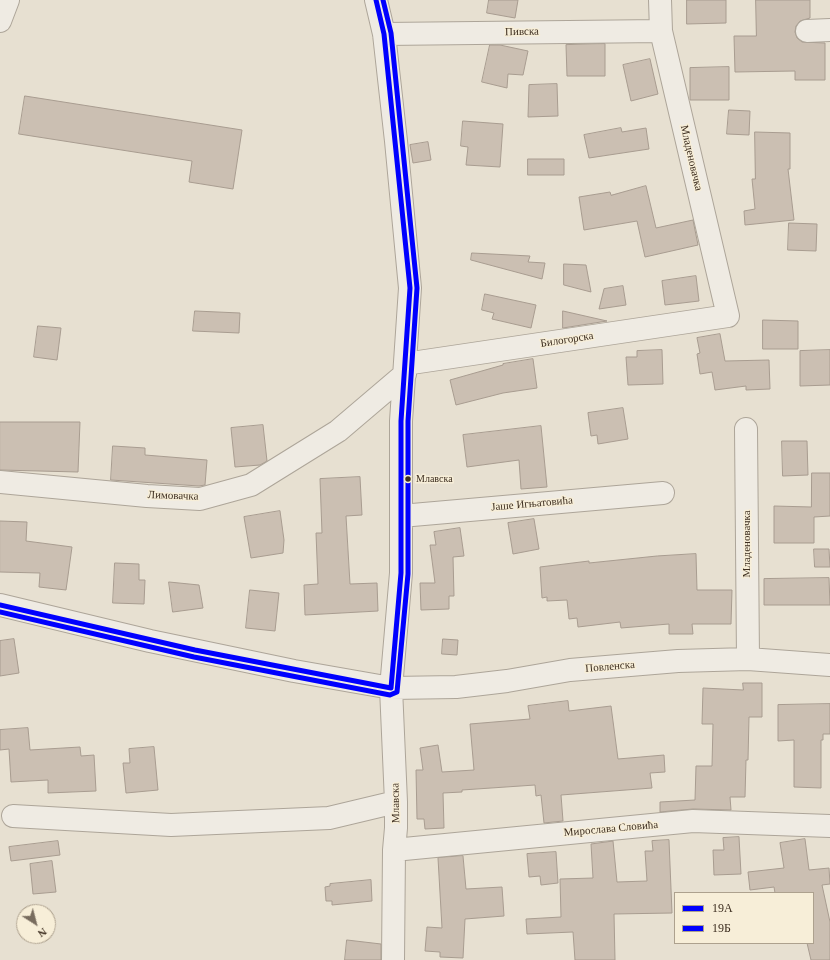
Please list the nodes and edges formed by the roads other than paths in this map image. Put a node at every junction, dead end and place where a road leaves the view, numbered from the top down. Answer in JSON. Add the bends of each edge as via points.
{"nodes":[{"id":1,"x":8,"y":0,"type":"edge"},
{"id":2,"x":376,"y":0,"type":"edge"},
{"id":3,"x":660,"y":0,"type":"edge"},
{"id":4,"x":0,"y":21,"type":"edge"},
{"id":5,"x":830,"y":30,"type":"edge"},
{"id":6,"x":661,"y":31,"type":"junction"},
{"id":7,"x":806,"y":31,"type":"dead end"},
{"id":8,"x":384,"y":34,"type":"junction"},
{"id":9,"x":728,"y":316,"type":"joint"},
{"id":10,"x":405,"y":369,"type":"junction"},
{"id":11,"x":746,"y":429,"type":"dead end"},
{"id":12,"x":0,"y":482,"type":"edge"},
{"id":13,"x":663,"y":493,"type":"dead end"},
{"id":14,"x":401,"y":516,"type":"junction"},
{"id":15,"x":0,"y":605,"type":"edge"},
{"id":16,"x":748,"y":659,"type":"junction"},
{"id":17,"x":830,"y":665,"type":"edge"},
{"id":18,"x":391,"y":688,"type":"junction"},
{"id":19,"x":396,"y":802,"type":"junction"},
{"id":20,"x":13,"y":816,"type":"dead end"},
{"id":21,"x":830,"y":826,"type":"edge"},
{"id":22,"x":394,"y":850,"type":"junction"},
{"id":23,"x":393,"y":960,"type":"edge"}],
"edges":[{"from":1,"to":4,"type":"street"},
{"from":2,"to":8,"type":"street","name":"Млавска"},
{"from":3,"to":6,"type":"street","name":"Младеновачка"},
{"from":5,"to":7,"type":"street"},
{"from":6,"to":8,"type":"street","name":"Пивска"},
{"from":6,"to":9,"type":"street","name":"Младеновачка"},
{"from":8,"to":10,"type":"street","name":"Млавска","via":[[410,288]]},
{"from":9,"to":10,"type":"street","name":"Билогорска"},
{"from":10,"to":12,"type":"street","name":"Лимовачка","via":[[338,431],[251,485],[200,499]]},
{"from":10,"to":14,"type":"street","name":"Млавска"},
{"from":11,"to":16,"type":"street","name":"Младеновачка"},
{"from":13,"to":14,"type":"street","name":"Јаше Игњатовића"},
{"from":14,"to":18,"type":"street","name":"Млавска","via":[[401,573]]},
{"from":15,"to":18,"type":"street","name":"Повленска","via":[[150,641]]},
{"from":16,"to":17,"type":"street","name":"Повленска"},
{"from":16,"to":18,"type":"street","name":"Повленска","via":[[678,661],[570,670],[507,682],[456,687]]},
{"from":18,"to":19,"type":"street","name":"Млавска"},
{"from":19,"to":20,"type":"street","via":[[329,818],[171,825]]},
{"from":19,"to":22,"type":"street","name":"Млавска"},
{"from":21,"to":22,"type":"street","name":"Мирослава Словића","via":[[693,821]]},
{"from":22,"to":23,"type":"street","name":"Млавска"}]}
